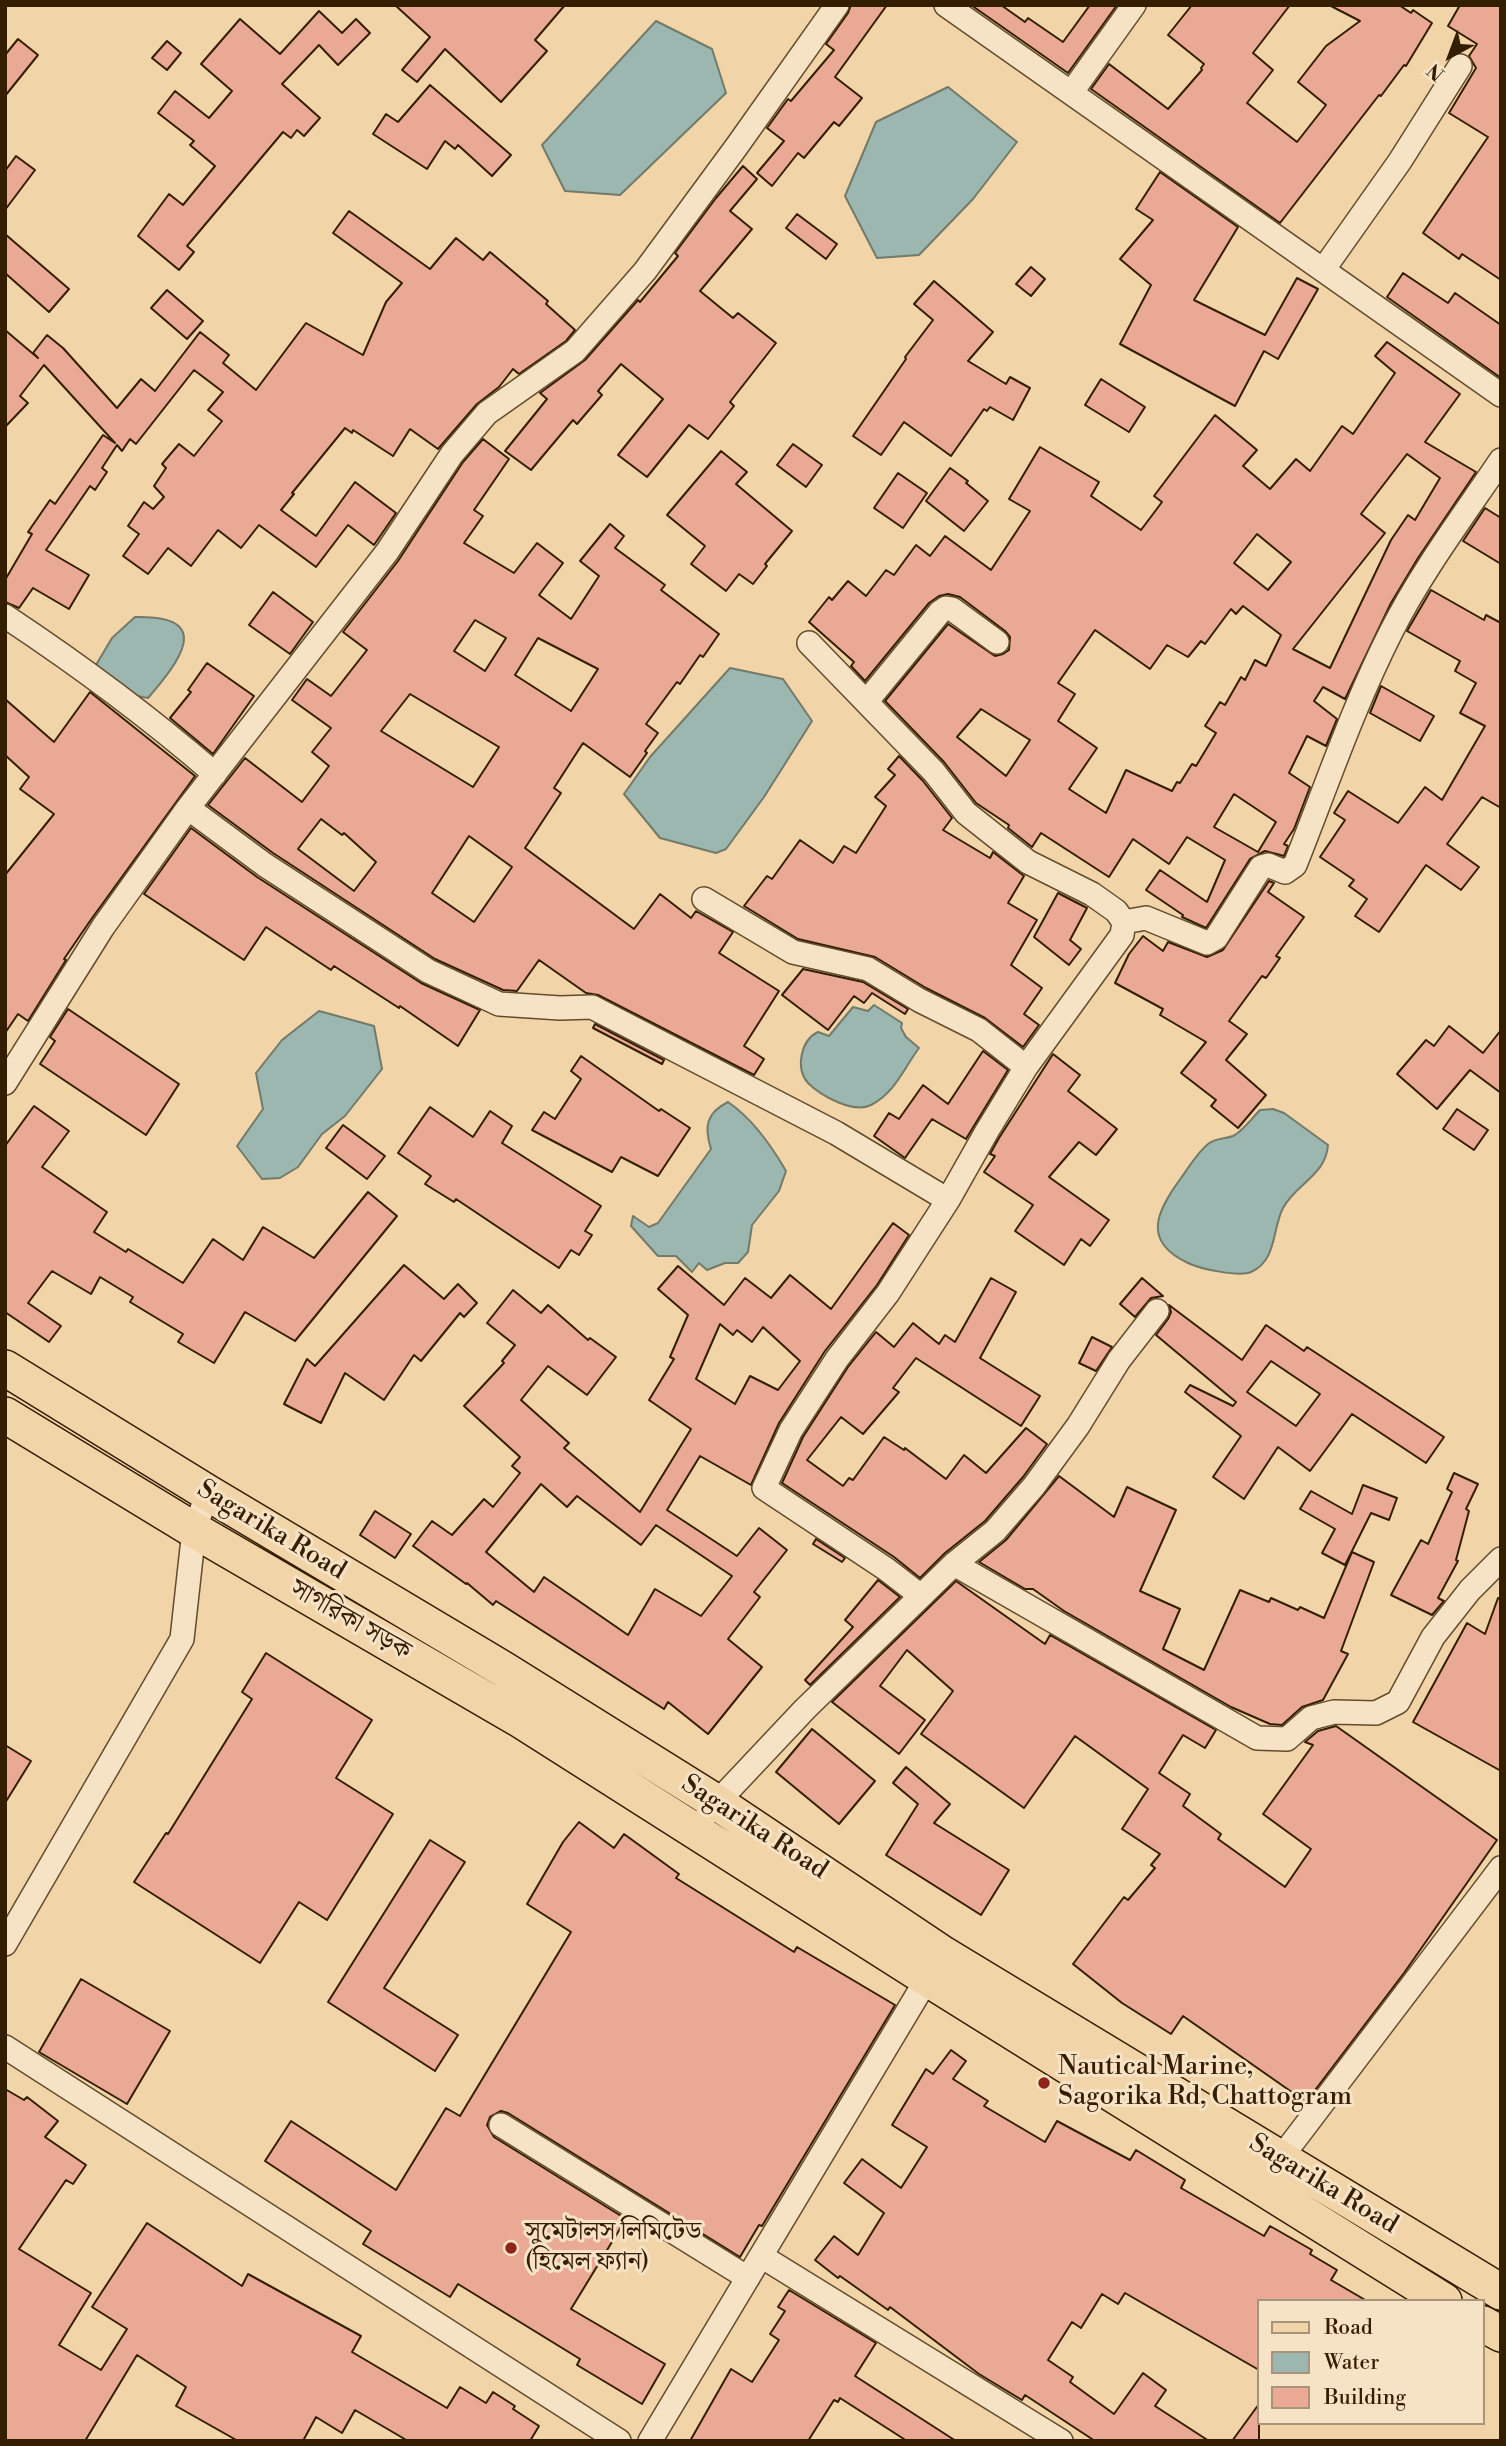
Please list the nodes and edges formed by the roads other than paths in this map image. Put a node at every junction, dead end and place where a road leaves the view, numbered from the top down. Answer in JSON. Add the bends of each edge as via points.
{"nodes":[{"id":1,"x":837,"y":5,"type":"edge"},
{"id":2,"x":946,"y":5,"type":"edge"},
{"id":3,"x":1134,"y":5,"type":"edge"},
{"id":4,"x":1460,"y":66,"type":"dead end"},
{"id":5,"x":1071,"y":93,"type":"junction"},
{"id":6,"x":1323,"y":270,"type":"junction"},
{"id":7,"x":1501,"y":395,"type":"edge"},
{"id":8,"x":1501,"y":460,"type":"edge"},
{"id":9,"x":5,"y":617,"type":"edge"},
{"id":10,"x":997,"y":642,"type":"dead end"},
{"id":11,"x":809,"y":643,"type":"dead end"},
{"id":12,"x":867,"y":701,"type":"junction"},
{"id":13,"x":215,"y":774,"type":"junction"},
{"id":14,"x":188,"y":808,"type":"junction"},
{"id":15,"x":704,"y":899,"type":"dead end"},
{"id":16,"x":1124,"y":922,"type":"junction"},
{"id":17,"x":1026,"y":1068,"type":"junction"},
{"id":18,"x":5,"y":1083,"type":"edge"},
{"id":19,"x":948,"y":1200,"type":"junction"},
{"id":20,"x":1157,"y":1311,"type":"dead end"},
{"id":21,"x":5,"y":1368,"type":"edge"},
{"id":22,"x":5,"y":1415,"type":"edge"},
{"id":23,"x":208,"y":1493,"type":"junction"},
{"id":24,"x":194,"y":1530,"type":"junction"},
{"id":25,"x":1501,"y":1559,"type":"edge"},
{"id":26,"x":954,"y":1563,"type":"junction"},
{"id":27,"x":921,"y":1596,"type":"junction"},
{"id":28,"x":716,"y":1802,"type":"junction"},
{"id":29,"x":693,"y":1831,"type":"junction"},
{"id":30,"x":1501,"y":1868,"type":"edge"},
{"id":31,"x":5,"y":1944,"type":"edge"},
{"id":32,"x":935,"y":1966,"type":"junction"},
{"id":33,"x":5,"y":2047,"type":"edge"},
{"id":34,"x":501,"y":2125,"type":"dead end"},
{"id":35,"x":1270,"y":2173,"type":"junction"},
{"id":36,"x":761,"y":2256,"type":"junction"},
{"id":37,"x":1454,"y":2264,"type":"junction"},
{"id":38,"x":748,"y":2278,"type":"junction"},
{"id":39,"x":1501,"y":2292,"type":"edge"},
{"id":40,"x":1441,"y":2299,"type":"edge"},
{"id":41,"x":1442,"y":2299,"type":"edge"},
{"id":42,"x":1485,"y":2324,"type":"edge"},
{"id":43,"x":1501,"y":2334,"type":"edge"},
{"id":44,"x":619,"y":2441,"type":"edge"},
{"id":45,"x":650,"y":2441,"type":"edge"},
{"id":46,"x":1061,"y":2441,"type":"edge"}],
"edges":[{"from":1,"to":13,"type":"street","via":[[645,271],[575,351],[487,413],[452,454],[387,552]]},
{"from":2,"to":5,"type":"street"},
{"from":3,"to":5,"type":"street"},
{"from":4,"to":6,"type":"street"},
{"from":5,"to":6,"type":"street"},
{"from":6,"to":7,"type":"street"},
{"from":8,"to":16,"type":"street","via":[[1392,629],[1358,701],[1295,865],[1285,872],[1261,867],[1216,938],[1207,943],[1146,918]]},
{"from":9,"to":13,"type":"street","via":[[85,669]]},
{"from":10,"to":12,"type":"street","via":[[946,608]]},
{"from":11,"to":12,"type":"street"},
{"from":12,"to":16,"type":"street","via":[[967,813],[1028,862],[1100,899]]},
{"from":13,"to":14,"type":"street"},
{"from":14,"to":18,"type":"street","via":[[103,927]]},
{"from":14,"to":19,"type":"street","via":[[265,865],[428,971],[499,1004],[592,1007],[836,1133]]},
{"from":15,"to":17,"type":"street","via":[[793,952],[868,969],[979,1030]]},
{"from":16,"to":17,"type":"street","via":[[1122,935]]},
{"from":17,"to":19,"type":"street"},
{"from":19,"to":27,"type":"street","via":[[791,1430],[764,1488]]},
{"from":20,"to":26,"type":"street","via":[[1034,1486],[995,1531]]},
{"from":21,"to":23,"type":"main road","name":"Sagarika Road"},
{"from":22,"to":24,"type":"main road","name":"সাগরিকা সড়ক"},
{"from":23,"to":24,"type":"street"},
{"from":23,"to":28,"type":"main road","name":"Sagarika Road"},
{"from":24,"to":29,"type":"main road","name":"সাগরিকা সড়ক","via":[[519,1719]]},
{"from":24,"to":31,"type":"street","via":[[182,1639]]},
{"from":25,"to":26,"type":"street","via":[[1433,1637],[1398,1702],[1376,1713],[1334,1712],[1311,1718],[1287,1739],[1257,1738]]},
{"from":26,"to":27,"type":"street"},
{"from":27,"to":28,"type":"street"},
{"from":28,"to":29,"type":"street"},
{"from":28,"to":32,"type":"main road","name":"Sagarika Road"},
{"from":29,"to":32,"type":"main road","name":"Sagarika Road"},
{"from":30,"to":35,"type":"street"},
{"from":32,"to":35,"type":"main road","name":"Sagarika Road"},
{"from":32,"to":36,"type":"street"},
{"from":33,"to":44,"type":"street"},
{"from":34,"to":38,"type":"street"},
{"from":35,"to":37,"type":"main road","name":"Sagarika Road"},
{"from":35,"to":40,"type":"main road","name":"Sagarika Road"},
{"from":36,"to":38,"type":"street"},
{"from":36,"to":46,"type":"street"},
{"from":37,"to":39,"type":"main road","name":"Sagarika Road"},
{"from":37,"to":41,"type":"main road"},
{"from":38,"to":45,"type":"street"},
{"from":42,"to":43,"type":"main road"}]}
